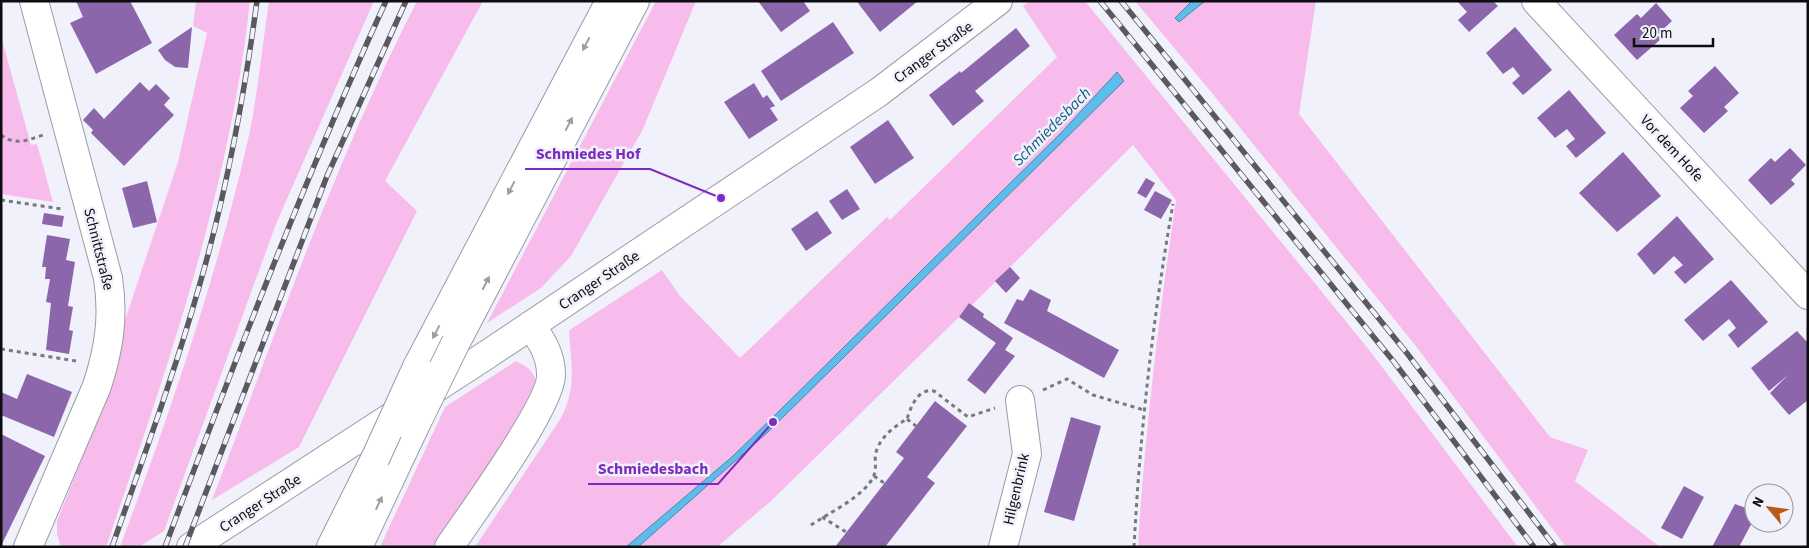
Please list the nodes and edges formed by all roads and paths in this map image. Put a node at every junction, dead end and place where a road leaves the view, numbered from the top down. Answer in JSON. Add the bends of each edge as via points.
{"nodes":[{"id":1,"x":34,"y":1,"type":"edge"},
{"id":2,"x":610,"y":1,"type":"edge"},
{"id":3,"x":635,"y":1,"type":"edge"},
{"id":4,"x":998,"y":1,"type":"edge"},
{"id":5,"x":1536,"y":1,"type":"edge"},
{"id":6,"x":69,"y":127,"type":"junction"},
{"id":7,"x":1,"y":135,"type":"edge"},
{"id":8,"x":1,"y":200,"type":"edge"},
{"id":9,"x":1173,"y":204,"type":"dead end"},
{"id":10,"x":90,"y":214,"type":"junction"},
{"id":11,"x":1808,"y":295,"type":"edge"},
{"id":12,"x":531,"y":325,"type":"junction"},
{"id":13,"x":1,"y":349,"type":"edge"},
{"id":14,"x":103,"y":366,"type":"junction"},
{"id":15,"x":1020,"y":400,"type":"junction"},
{"id":16,"x":1144,"y":410,"type":"junction"},
{"id":17,"x":907,"y":419,"type":"junction"},
{"id":18,"x":916,"y":426,"type":"dead end"},
{"id":19,"x":874,"y":476,"type":"junction"},
{"id":20,"x":884,"y":484,"type":"dead end"},
{"id":21,"x":822,"y":517,"type":"junction"},
{"id":22,"x":811,"y":525,"type":"dead end"},
{"id":23,"x":846,"y":532,"type":"dead end"},
{"id":24,"x":28,"y":547,"type":"edge"},
{"id":25,"x":191,"y":547,"type":"edge"},
{"id":26,"x":331,"y":547,"type":"edge"},
{"id":27,"x":358,"y":547,"type":"edge"},
{"id":28,"x":449,"y":547,"type":"edge"},
{"id":29,"x":1003,"y":547,"type":"edge"},
{"id":30,"x":1134,"y":547,"type":"edge"}],
"edges":[{"from":1,"to":6,"type":"main road","name":"Schnittstraße"},
{"from":2,"to":26,"type":"main road","one_way":true,"bridge":true,"via":[[417,367]]},
{"from":27,"to":3,"type":"main road","one_way":true,"bridge":true,"via":[[456,342]]},
{"from":4,"to":12,"type":"main road","name":"Cranger Straße","via":[[871,97]]},
{"from":5,"to":11,"type":"main road","name":"Vor dem Hofe"},
{"from":6,"to":7,"type":"path","via":[[24,142],[15,142]]},
{"from":6,"to":10,"type":"main road","name":"Schnittstraße"},
{"from":8,"to":10,"type":"path"},
{"from":9,"to":16,"type":"path","via":[[1160,276]]},
{"from":10,"to":14,"type":"main road","name":"Schnittstraße","via":[[111,298],[110,336]]},
{"from":12,"to":25,"type":"main road","name":"Cranger Straße"},
{"from":12,"to":28,"type":"main road","via":[[548,354],[552,375],[548,392]]},
{"from":13,"to":14,"type":"path"},
{"from":14,"to":24,"type":"main road","name":"Schnittstraße"},
{"from":15,"to":16,"type":"path","via":[[1067,379],[1093,395]]},
{"from":15,"to":17,"type":"path","via":[[968,417],[934,391],[928,390],[922,392],[911,407]]},
{"from":15,"to":29,"type":"main road","name":"Hilgenbrink","via":[[1026,454]]},
{"from":16,"to":30,"type":"path"},
{"from":17,"to":18,"type":"path"},
{"from":17,"to":19,"type":"path","via":[[892,428],[883,439],[876,452]]},
{"from":19,"to":20,"type":"path"},
{"from":19,"to":21,"type":"path","via":[[859,494]]},
{"from":21,"to":22,"type":"path"},
{"from":21,"to":23,"type":"path"}]}
